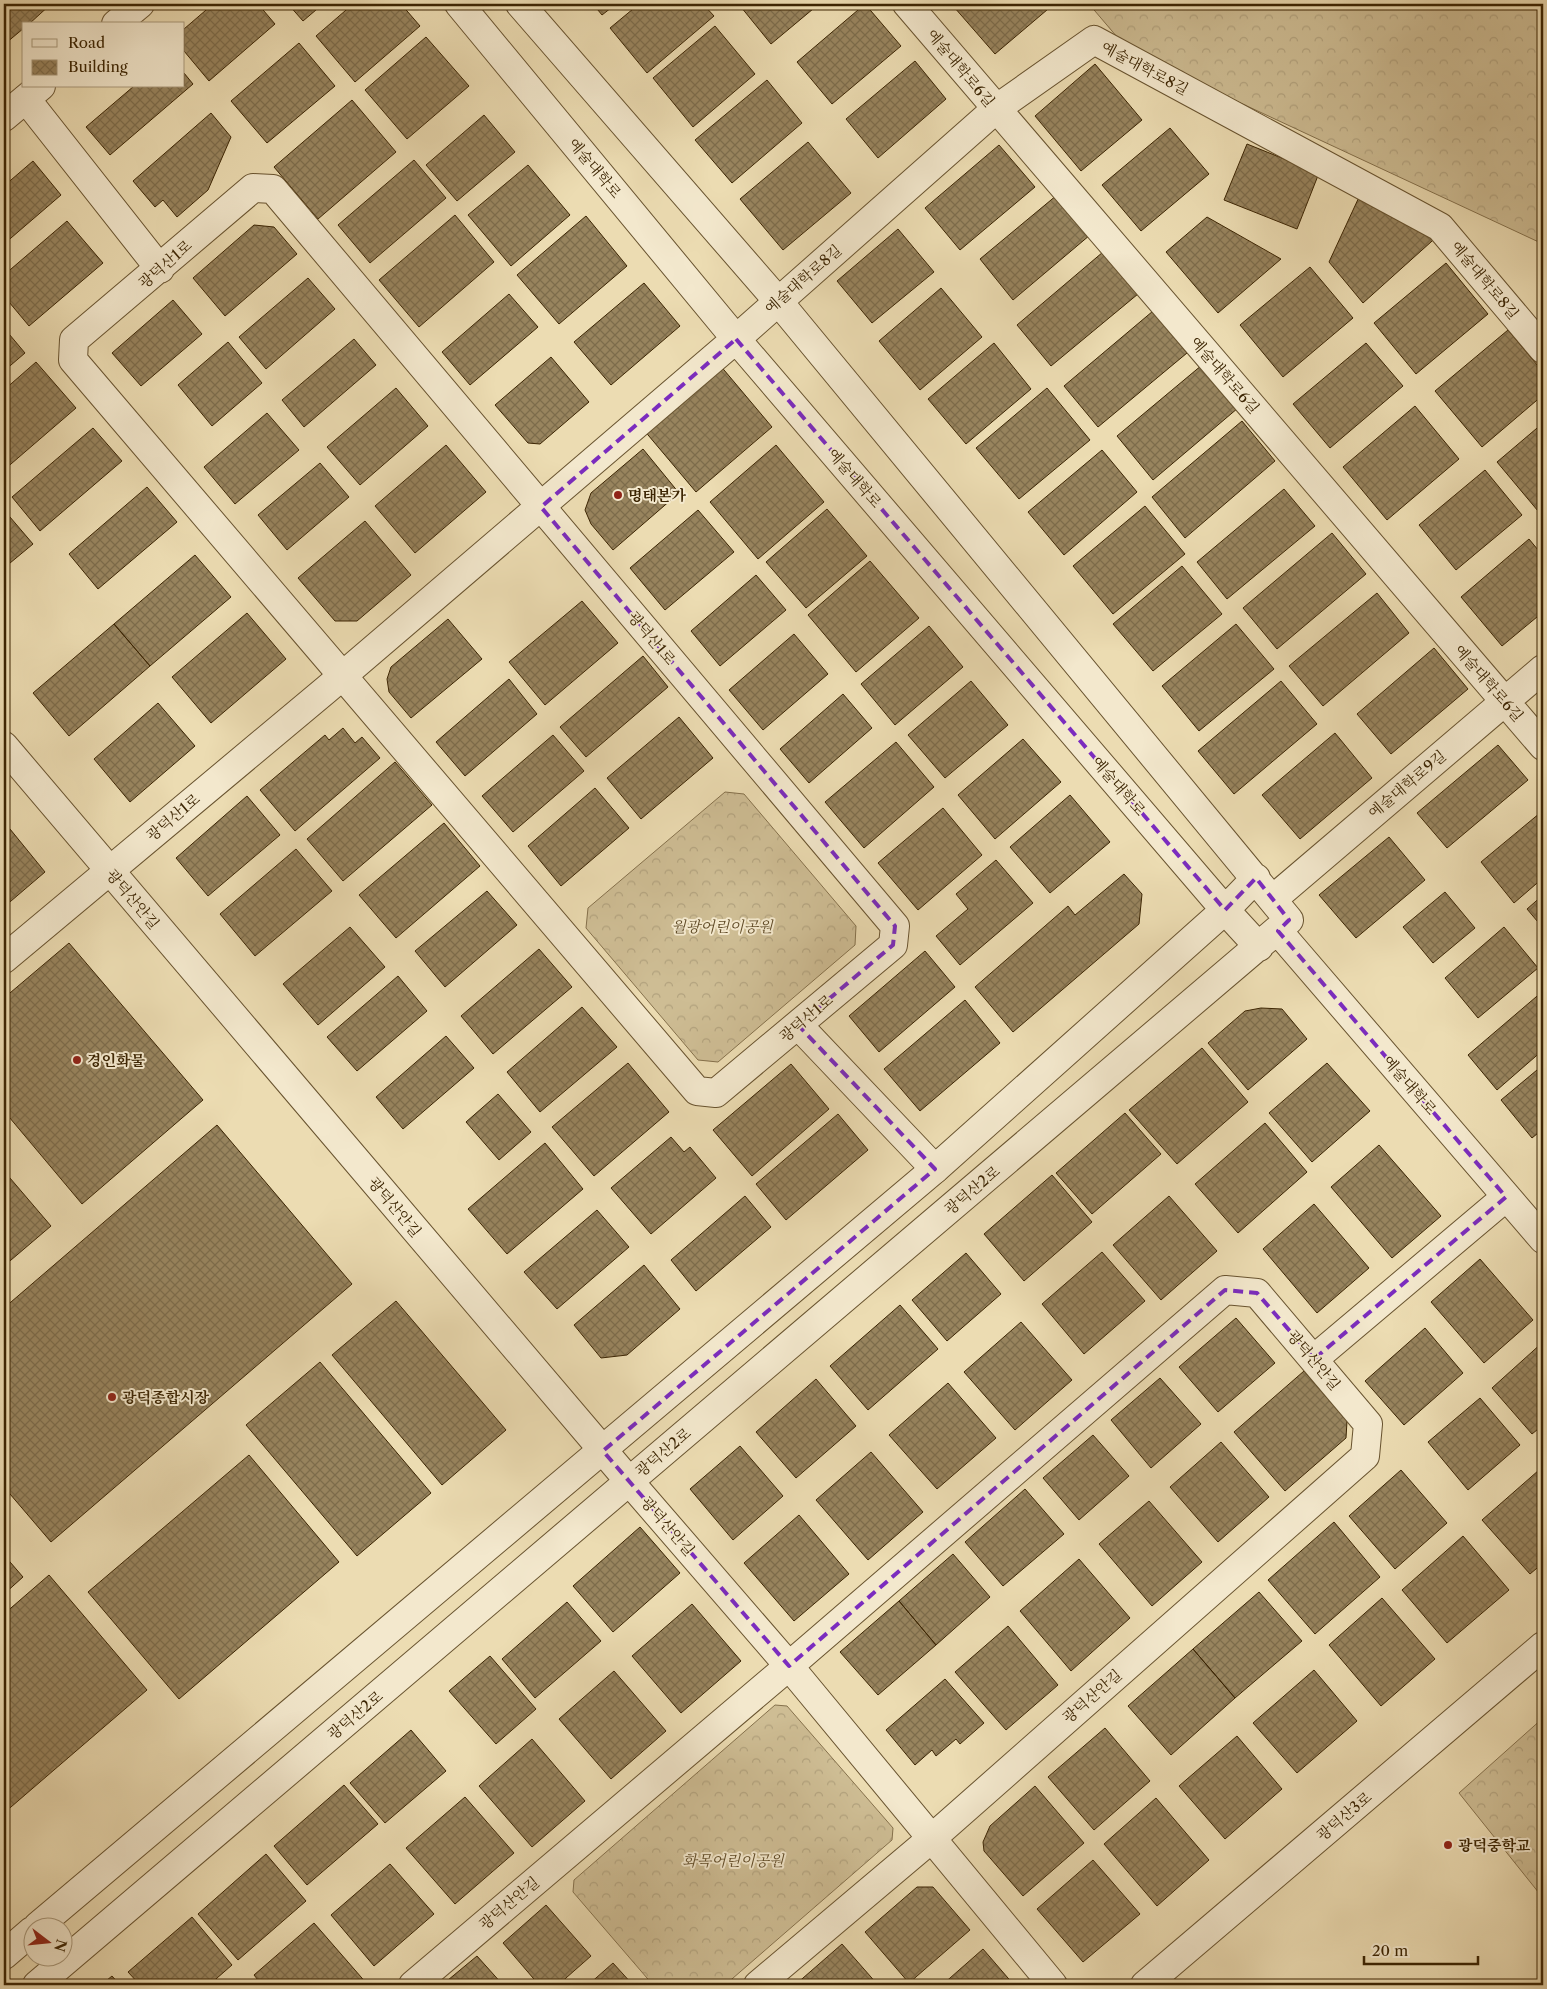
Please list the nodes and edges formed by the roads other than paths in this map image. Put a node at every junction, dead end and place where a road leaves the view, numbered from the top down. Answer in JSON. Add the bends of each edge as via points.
{"nodes":[{"id":1,"x":140,"y":4,"type":"edge"},
{"id":2,"x":459,"y":4,"type":"edge"},
{"id":3,"x":520,"y":4,"type":"edge"},
{"id":4,"x":907,"y":4,"type":"edge"},
{"id":5,"x":118,"y":22,"type":"edge"},
{"id":6,"x":33,"y":92,"type":"edge"},
{"id":7,"x":996,"y":109,"type":"junction"},
{"id":8,"x":4,"y":117,"type":"edge"},
{"id":9,"x":160,"y":269,"type":"junction"},
{"id":10,"x":778,"y":301,"type":"junction"},
{"id":11,"x":736,"y":339,"type":"junction"},
{"id":12,"x":1543,"y":349,"type":"edge"},
{"id":13,"x":541,"y":507,"type":"junction"},
{"id":14,"x":1543,"y":669,"type":"edge"},
{"id":15,"x":342,"y":676,"type":"junction"},
{"id":16,"x":1504,"y":701,"type":"junction"},
{"id":17,"x":4,"y":746,"type":"edge"},
{"id":18,"x":1543,"y":746,"type":"edge"},
{"id":19,"x":109,"y":870,"type":"junction"},
{"id":20,"x":1264,"y":888,"type":"junction"},
{"id":21,"x":1225,"y":910,"type":"junction"},
{"id":22,"x":1275,"y":933,"type":"junction"},
{"id":23,"x":4,"y":959,"type":"edge"},
{"id":24,"x":798,"y":1025,"type":"junction"},
{"id":25,"x":935,"y":1169,"type":"junction"},
{"id":26,"x":1506,"y":1197,"type":"junction"},
{"id":27,"x":1543,"y":1239,"type":"edge"},
{"id":28,"x":1314,"y":1359,"type":"junction"},
{"id":29,"x":603,"y":1451,"type":"junction"},
{"id":30,"x":629,"y":1481,"type":"junction"},
{"id":31,"x":1543,"y":1646,"type":"edge"},
{"id":32,"x":789,"y":1666,"type":"junction"},
{"id":33,"x":931,"y":1839,"type":"junction"},
{"id":34,"x":50,"y":1916,"type":"edge"},
{"id":35,"x":22,"y":1940,"type":"edge"},
{"id":36,"x":4,"y":1955,"type":"edge"},
{"id":37,"x":37,"y":1985,"type":"edge"},
{"id":38,"x":413,"y":1985,"type":"edge"},
{"id":39,"x":758,"y":1985,"type":"edge"},
{"id":40,"x":1054,"y":1985,"type":"edge"},
{"id":41,"x":1145,"y":1985,"type":"edge"}],
"edges":[{"from":1,"to":5,"type":"street"},
{"from":2,"to":11,"type":"street","name":"예술대학로"},
{"from":3,"to":10,"type":"street","name":"예술대학로"},
{"from":4,"to":7,"type":"street","name":"예술대학로6길"},
{"from":6,"to":8,"type":"street"},
{"from":6,"to":9,"type":"street"},
{"from":7,"to":10,"type":"street","name":"예술대학로8길"},
{"from":7,"to":12,"type":"street","name":"예술대학로8길","via":[[1094,40],[1440,227]]},
{"from":7,"to":16,"type":"street","name":"예술대학로6길"},
{"from":9,"to":13,"type":"street","name":"광덕산1로","via":[[253,188],[273,189]]},
{"from":9,"to":15,"type":"street","name":"광덕산1로","via":[[74,340],[73,360]]},
{"from":10,"to":11,"type":"street","name":"예술대학로8길"},
{"from":10,"to":20,"type":"street","name":"예술대학로"},
{"from":11,"to":13,"type":"street","name":"광덕산1로"},
{"from":11,"to":21,"type":"street","name":"예술대학로"},
{"from":13,"to":15,"type":"street","name":"광덕산1로"},
{"from":13,"to":24,"type":"street","name":"광덕산1로","via":[[895,926],[893,945]]},
{"from":14,"to":16,"type":"street","name":"예술대학로9길"},
{"from":15,"to":19,"type":"street","name":"광덕산1로"},
{"from":15,"to":24,"type":"street","name":"광덕산1로","via":[[697,1091],[716,1093]]},
{"from":16,"to":18,"type":"street","name":"예술대학로6길"},
{"from":16,"to":20,"type":"street","name":"예술대학로9길"},
{"from":17,"to":19,"type":"street","name":"광덕산안길"},
{"from":19,"to":23,"type":"street","name":"광덕산1로"},
{"from":19,"to":29,"type":"street","name":"광덕산안길"},
{"from":20,"to":21,"type":"street"},
{"from":20,"to":22,"type":"street","name":"예술대학로"},
{"from":21,"to":22,"type":"street","name":"예술대학로"},
{"from":21,"to":25,"type":"street"},
{"from":22,"to":26,"type":"street","name":"예술대학로"},
{"from":22,"to":30,"type":"street","name":"광덕산2로"},
{"from":24,"to":25,"type":"street"},
{"from":25,"to":29,"type":"street"},
{"from":26,"to":27,"type":"street","name":"예술대학로"},
{"from":26,"to":28,"type":"street"},
{"from":28,"to":32,"type":"street","name":"광덕산안길","via":[[1257,1293],[1225,1290]]},
{"from":28,"to":33,"type":"street","name":"광덕산안길","via":[[1368,1424],[1365,1456]]},
{"from":29,"to":30,"type":"street","name":"광덕산안길"},
{"from":29,"to":34,"type":"street"},
{"from":30,"to":32,"type":"street","name":"광덕산안길"},
{"from":30,"to":37,"type":"street","name":"광덕산2로"},
{"from":31,"to":41,"type":"street","name":"광덕산3로"},
{"from":32,"to":33,"type":"street","name":"광덕산안길"},
{"from":32,"to":38,"type":"street","name":"광덕산안길"},
{"from":33,"to":39,"type":"street","name":"광덕산안길"},
{"from":33,"to":40,"type":"street","name":"광덕산안길"},
{"from":35,"to":36,"type":"street"}]}
